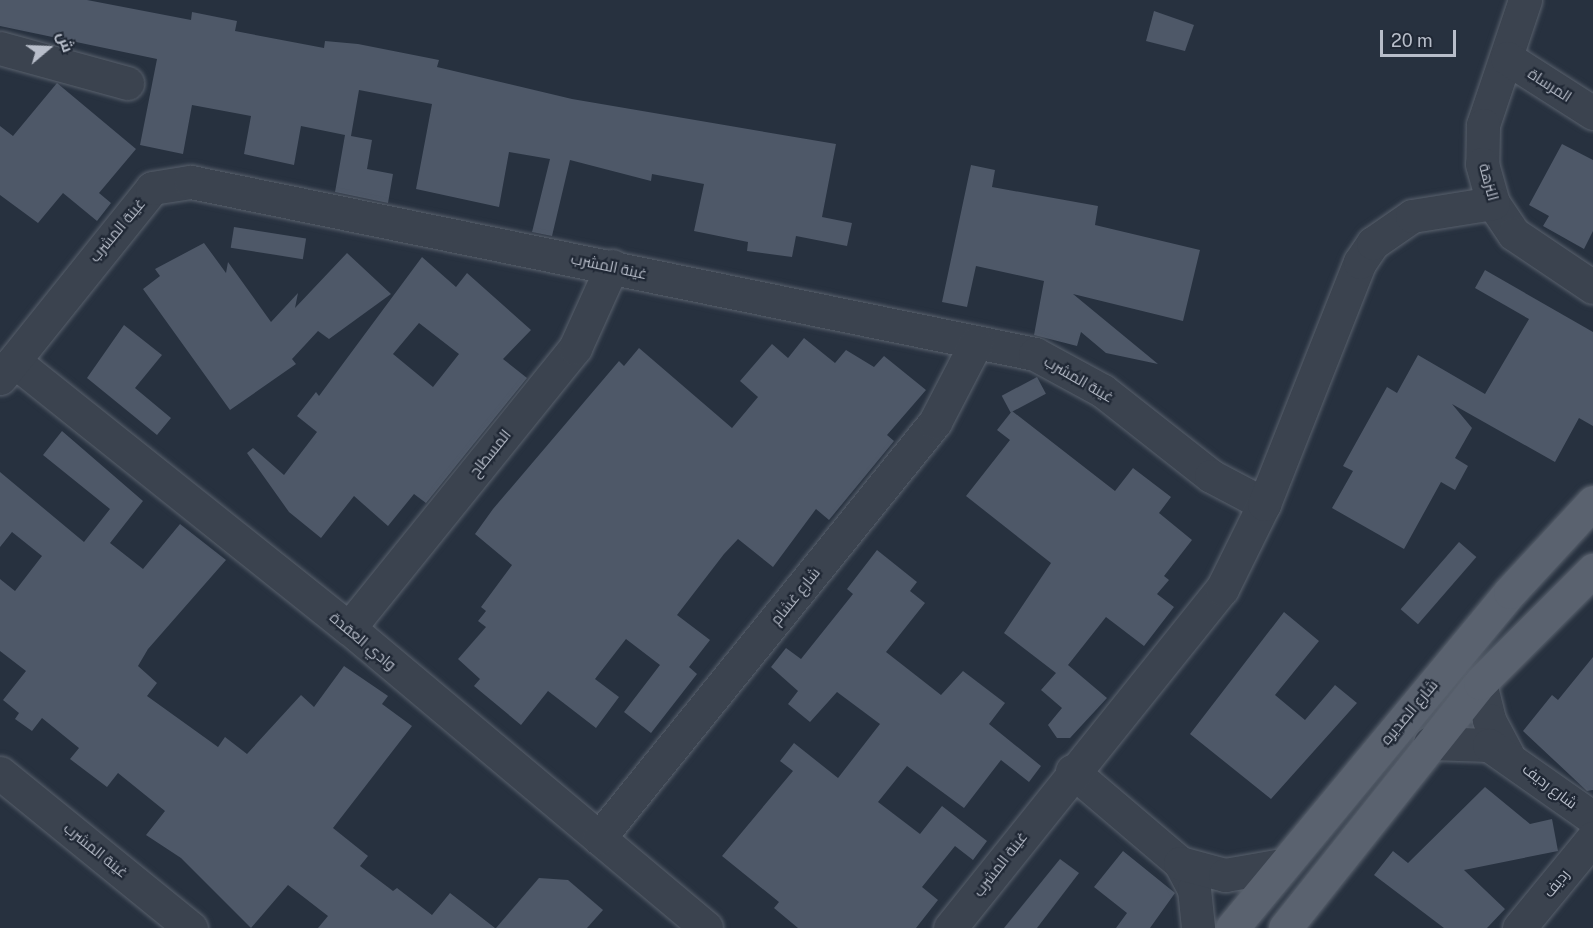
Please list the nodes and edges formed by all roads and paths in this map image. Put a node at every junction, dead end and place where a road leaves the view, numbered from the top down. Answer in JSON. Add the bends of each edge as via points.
{"nodes":[{"id":1,"x":1525,"y":0,"type":"edge"},
{"id":2,"x":0,"y":48,"type":"edge"},
{"id":3,"x":1507,"y":58,"type":"junction"},
{"id":4,"x":127,"y":83,"type":"dead end"},
{"id":5,"x":1593,"y":113,"type":"edge"},
{"id":6,"x":1493,"y":202,"type":"junction"},
{"id":7,"x":612,"y":266,"type":"junction"},
{"id":8,"x":1593,"y":287,"type":"edge"},
{"id":9,"x":976,"y":343,"type":"junction"},
{"id":10,"x":7,"y":370,"type":"edge"},
{"id":11,"x":1593,"y":502,"type":"edge"},
{"id":12,"x":1264,"y":504,"type":"junction"},
{"id":13,"x":1593,"y":570,"type":"edge"},
{"id":14,"x":349,"y":628,"type":"junction"},
{"id":15,"x":1480,"y":683,"type":"junction"},
{"id":16,"x":1430,"y":743,"type":"junction"},
{"id":17,"x":1507,"y":754,"type":"junction"},
{"id":18,"x":1072,"y":771,"type":"junction"},
{"id":19,"x":0,"y":773,"type":"edge"},
{"id":20,"x":1593,"y":818,"type":"edge"},
{"id":21,"x":599,"y":838,"type":"junction"},
{"id":22,"x":1593,"y":838,"type":"edge"},
{"id":23,"x":1180,"y":863,"type":"junction"},
{"id":24,"x":1282,"y":865,"type":"junction"},
{"id":25,"x":191,"y":928,"type":"edge"},
{"id":26,"x":706,"y":928,"type":"edge"},
{"id":27,"x":950,"y":928,"type":"edge"},
{"id":28,"x":1198,"y":928,"type":"edge"},
{"id":29,"x":1232,"y":928,"type":"edge"},
{"id":30,"x":1285,"y":928,"type":"edge"},
{"id":31,"x":1519,"y":928,"type":"edge"}],
"edges":[{"from":1,"to":3,"type":"street","name":"النزهة"},
{"from":2,"to":4,"type":"street"},
{"from":3,"to":5,"type":"street","name":"المرساة"},
{"from":3,"to":6,"type":"street","name":"النزهة","via":[[1484,125],[1482,164]]},
{"from":6,"to":8,"type":"street","name":"النزهة","via":[[1514,234]]},
{"from":6,"to":12,"type":"street","name":"غينة المشرب","via":[[1412,216],[1373,243],[1360,262]]},
{"from":7,"to":9,"type":"street","name":"غينة المشرب"},
{"from":7,"to":10,"type":"street","name":"غينة المشرب","via":[[202,184],[165,182],[152,188],[110,236]]},
{"from":7,"to":14,"type":"street","name":"المسطاح","via":[[575,348]]},
{"from":9,"to":12,"type":"street","name":"غينة المشرب","via":[[1035,354],[1095,386],[1210,476]]},
{"from":9,"to":21,"type":"street","name":"شارع غشام","via":[[935,422]]},
{"from":10,"to":14,"type":"street","name":"وادي العقدة"},
{"from":11,"to":24,"type":"main road","name":"شارع الصديره","via":[[1509,592]]},
{"from":12,"to":18,"type":"street","name":"غينة المشرب","via":[[1222,589]]},
{"from":13,"to":15,"type":"main road"},
{"from":14,"to":21,"type":"street","name":"وادي العقدة"},
{"from":15,"to":16,"type":"main road"},
{"from":15,"to":17,"type":"street","name":"شارع رديف","via":[[1489,720]]},
{"from":16,"to":17,"type":"street","name":"شارع رديف","via":[[1470,741]]},
{"from":16,"to":30,"type":"main road"},
{"from":17,"to":20,"type":"street","name":"شارع رديف"},
{"from":18,"to":23,"type":"street"},
{"from":18,"to":27,"type":"street","name":"غينة المشرب"},
{"from":19,"to":25,"type":"street","name":"غينة المشرب"},
{"from":21,"to":26,"type":"street","name":"وادي العقدة"},
{"from":22,"to":31,"type":"street","name":"رديف"},
{"from":23,"to":24,"type":"street","via":[[1224,875]]},
{"from":23,"to":28,"type":"street","via":[[1194,889]]},
{"from":24,"to":29,"type":"main road","name":"شارع الصديره"}]}
